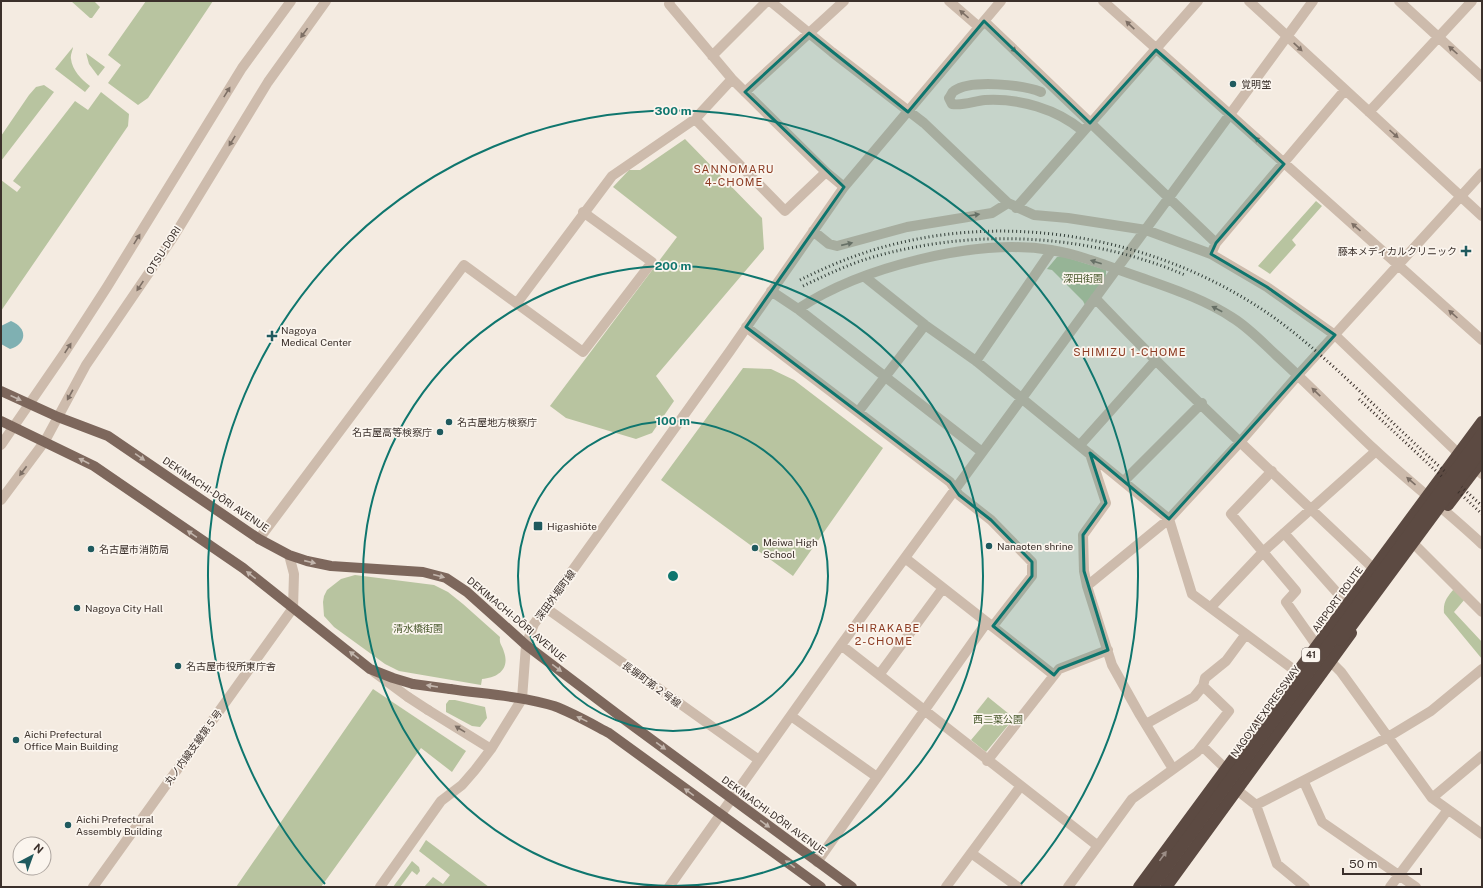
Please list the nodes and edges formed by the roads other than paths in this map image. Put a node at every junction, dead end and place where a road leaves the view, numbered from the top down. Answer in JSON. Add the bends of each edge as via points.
{"nodes":[{"id":1,"x":291,"y":1,"type":"edge"},
{"id":2,"x":326,"y":1,"type":"edge"},
{"id":3,"x":670,"y":1,"type":"edge"},
{"id":4,"x":767,"y":1,"type":"edge"},
{"id":5,"x":770,"y":1,"type":"edge"},
{"id":6,"x":844,"y":1,"type":"edge"},
{"id":7,"x":950,"y":1,"type":"edge"},
{"id":8,"x":1001,"y":1,"type":"edge"},
{"id":9,"x":1104,"y":1,"type":"edge"},
{"id":10,"x":1198,"y":1,"type":"edge"},
{"id":11,"x":1249,"y":1,"type":"edge"},
{"id":12,"x":1313,"y":1,"type":"edge"},
{"id":13,"x":1399,"y":1,"type":"edge"},
{"id":14,"x":1472,"y":1,"type":"edge"},
{"id":15,"x":981,"y":24,"type":"junction"},
{"id":16,"x":809,"y":33,"type":"junction"},
{"id":17,"x":1287,"y":36,"type":"junction"},
{"id":18,"x":1438,"y":36,"type":"junction"},
{"id":19,"x":1156,"y":50,"type":"junction"},
{"id":20,"x":712,"y":56,"type":"junction"},
{"id":21,"x":1482,"y":76,"type":"edge"},
{"id":22,"x":732,"y":79,"type":"junction"},
{"id":23,"x":1050,"y":83,"type":"junction"},
{"id":24,"x":1345,"y":90,"type":"junction"},
{"id":25,"x":745,"y":92,"type":"junction"},
{"id":26,"x":1041,"y":92,"type":"junction"},
{"id":27,"x":1039,"y":107,"type":"junction"},
{"id":28,"x":908,"y":112,"type":"junction"},
{"id":29,"x":1369,"y":112,"type":"junction"},
{"id":30,"x":1230,"y":115,"type":"junction"},
{"id":31,"x":695,"y":119,"type":"junction"},
{"id":32,"x":1087,"y":127,"type":"junction"},
{"id":33,"x":1284,"y":164,"type":"junction"},
{"id":34,"x":826,"y":172,"type":"junction"},
{"id":35,"x":1482,"y":172,"type":"edge"},
{"id":36,"x":844,"y":187,"type":"junction"},
{"id":37,"x":1461,"y":196,"type":"junction"},
{"id":38,"x":1168,"y":198,"type":"junction"},
{"id":39,"x":1012,"y":206,"type":"junction"},
{"id":40,"x":584,"y":212,"type":"junction"},
{"id":41,"x":1482,"y":216,"type":"edge"},
{"id":42,"x":1146,"y":230,"type":"junction"},
{"id":43,"x":813,"y":232,"type":"junction"},
{"id":44,"x":1216,"y":243,"type":"junction"},
{"id":45,"x":1052,"y":250,"type":"junction"},
{"id":46,"x":1211,"y":254,"type":"junction"},
{"id":47,"x":1399,"y":265,"type":"junction"},
{"id":48,"x":1116,"y":269,"type":"junction"},
{"id":49,"x":865,"y":276,"type":"junction"},
{"id":50,"x":771,"y":291,"type":"junction"},
{"id":51,"x":1095,"y":298,"type":"junction"},
{"id":52,"x":517,"y":303,"type":"junction"},
{"id":53,"x":798,"y":309,"type":"junction"},
{"id":54,"x":926,"y":325,"type":"junction"},
{"id":55,"x":746,"y":327,"type":"junction"},
{"id":56,"x":1335,"y":335,"type":"junction"},
{"id":57,"x":1482,"y":340,"type":"edge"},
{"id":58,"x":976,"y":361,"type":"junction"},
{"id":59,"x":1155,"y":361,"type":"junction"},
{"id":60,"x":1298,"y":375,"type":"junction"},
{"id":61,"x":884,"y":376,"type":"junction"},
{"id":62,"x":1,"y":391,"type":"edge"},
{"id":63,"x":1021,"y":398,"type":"junction"},
{"id":64,"x":1202,"y":403,"type":"junction"},
{"id":65,"x":30,"y":404,"type":"junction"},
{"id":66,"x":858,"y":412,"type":"junction"},
{"id":67,"x":58,"y":417,"type":"junction"},
{"id":68,"x":1,"y":421,"type":"edge"},
{"id":69,"x":1482,"y":422,"type":"edge"},
{"id":70,"x":15,"y":426,"type":"junction"},
{"id":71,"x":1482,"y":434,"type":"edge"},
{"id":72,"x":46,"y":441,"type":"junction"},
{"id":73,"x":1242,"y":441,"type":"junction"},
{"id":74,"x":1,"y":445,"type":"edge"},
{"id":75,"x":1080,"y":446,"type":"junction"},
{"id":76,"x":1482,"y":449,"type":"edge"},
{"id":77,"x":1376,"y":451,"type":"junction"},
{"id":78,"x":982,"y":452,"type":"junction"},
{"id":79,"x":1090,"y":454,"type":"junction"},
{"id":80,"x":1459,"y":454,"type":"junction"},
{"id":81,"x":1480,"y":467,"type":"edge"},
{"id":82,"x":1272,"y":471,"type":"junction"},
{"id":83,"x":1124,"y":481,"type":"junction"},
{"id":84,"x":955,"y":488,"type":"junction"},
{"id":85,"x":1428,"y":496,"type":"junction"},
{"id":86,"x":1,"y":500,"type":"edge"},
{"id":87,"x":1311,"y":508,"type":"junction"},
{"id":88,"x":1444,"y":509,"type":"junction"},
{"id":89,"x":1169,"y":519,"type":"junction"},
{"id":90,"x":1284,"y":533,"type":"junction"},
{"id":91,"x":259,"y":539,"type":"junction"},
{"id":92,"x":1482,"y":544,"type":"edge"},
{"id":93,"x":1417,"y":547,"type":"junction"},
{"id":94,"x":1264,"y":551,"type":"junction"},
{"id":95,"x":290,"y":555,"type":"junction"},
{"id":96,"x":905,"y":558,"type":"junction"},
{"id":97,"x":1374,"y":569,"type":"junction"},
{"id":98,"x":1087,"y":586,"type":"junction"},
{"id":99,"x":943,"y":588,"type":"junction"},
{"id":100,"x":1348,"y":605,"type":"junction"},
{"id":101,"x":1211,"y":607,"type":"junction"},
{"id":102,"x":293,"y":608,"type":"junction"},
{"id":103,"x":546,"y":608,"type":"junction"},
{"id":104,"x":1482,"y":612,"type":"edge"},
{"id":105,"x":990,"y":624,"type":"junction"},
{"id":106,"x":1246,"y":634,"type":"junction"},
{"id":107,"x":526,"y":645,"type":"junction"},
{"id":108,"x":841,"y":645,"type":"junction"},
{"id":109,"x":1317,"y":646,"type":"junction"},
{"id":110,"x":1108,"y":650,"type":"junction"},
{"id":111,"x":1330,"y":661,"type":"junction"},
{"id":112,"x":370,"y":668,"type":"junction"},
{"id":113,"x":1482,"y":669,"type":"edge"},
{"id":114,"x":1297,"y":672,"type":"junction"},
{"id":115,"x":879,"y":674,"type":"junction"},
{"id":116,"x":1054,"y":675,"type":"junction"},
{"id":117,"x":1203,"y":686,"type":"junction"},
{"id":118,"x":522,"y":699,"type":"junction"},
{"id":119,"x":924,"y":710,"type":"junction"},
{"id":120,"x":791,"y":716,"type":"junction"},
{"id":121,"x":1146,"y":724,"type":"junction"},
{"id":122,"x":1388,"y":737,"type":"junction"},
{"id":123,"x":1202,"y":746,"type":"junction"},
{"id":124,"x":491,"y":749,"type":"junction"},
{"id":125,"x":1481,"y":759,"type":"edge"},
{"id":126,"x":759,"y":760,"type":"junction"},
{"id":127,"x":987,"y":761,"type":"junction"},
{"id":128,"x":1174,"y":769,"type":"junction"},
{"id":129,"x":1226,"y":770,"type":"junction"},
{"id":130,"x":877,"y":777,"type":"junction"},
{"id":131,"x":1304,"y":782,"type":"junction"},
{"id":132,"x":1020,"y":787,"type":"junction"},
{"id":133,"x":1237,"y":790,"type":"junction"},
{"id":134,"x":1432,"y":798,"type":"junction"},
{"id":135,"x":731,"y":799,"type":"junction"},
{"id":136,"x":1256,"y":805,"type":"junction"},
{"id":137,"x":1447,"y":811,"type":"junction"},
{"id":138,"x":721,"y":815,"type":"junction"},
{"id":139,"x":1482,"y":834,"type":"edge"},
{"id":140,"x":1098,"y":846,"type":"junction"},
{"id":141,"x":971,"y":853,"type":"junction"},
{"id":142,"x":817,"y":862,"type":"junction"},
{"id":143,"x":1399,"y":875,"type":"junction"},
{"id":144,"x":93,"y":887,"type":"edge"},
{"id":145,"x":380,"y":887,"type":"edge"},
{"id":146,"x":668,"y":887,"type":"edge"},
{"id":147,"x":821,"y":887,"type":"edge"},
{"id":148,"x":852,"y":887,"type":"edge"},
{"id":149,"x":946,"y":887,"type":"edge"},
{"id":150,"x":1018,"y":887,"type":"edge"},
{"id":151,"x":1068,"y":887,"type":"edge"},
{"id":152,"x":1140,"y":887,"type":"edge"},
{"id":153,"x":1152,"y":887,"type":"edge"},
{"id":154,"x":1159,"y":887,"type":"edge"},
{"id":155,"x":1166,"y":887,"type":"edge"},
{"id":156,"x":1305,"y":887,"type":"edge"},
{"id":157,"x":1390,"y":887,"type":"edge"},
{"id":158,"x":1416,"y":887,"type":"edge"}],
"edges":[{"from":65,"to":1,"type":"street","one_way":true,"via":[[115,275],[242,68]]},
{"from":2,"to":67,"type":"street","name":"OTSU-DORI","one_way":true,"via":[[268,82],[174,236],[86,365]]},
{"from":3,"to":20,"type":"street","via":[[669,4]]},
{"from":4,"to":20,"type":"street"},
{"from":5,"to":16,"type":"street"},
{"from":6,"to":16,"type":"street"},
{"from":15,"to":7,"type":"street","one_way":true},
{"from":8,"to":15,"type":"street","name":"深田外堀町線"},
{"from":19,"to":9,"type":"street","one_way":true},
{"from":10,"to":19,"type":"street"},
{"from":11,"to":17,"type":"street"},
{"from":12,"to":17,"type":"street"},
{"from":13,"to":18,"type":"street"},
{"from":14,"to":18,"type":"street"},
{"from":15,"to":23,"type":"street","one_way":true},
{"from":15,"to":28,"type":"street","name":"深田外堀町線"},
{"from":16,"to":25,"type":"street"},
{"from":16,"to":28,"type":"street"},
{"from":17,"to":24,"type":"street","one_way":true},
{"from":17,"to":30,"type":"street"},
{"from":21,"to":18,"type":"street","one_way":true},
{"from":18,"to":29,"type":"street"},
{"from":19,"to":30,"type":"street"},
{"from":19,"to":32,"type":"street"},
{"from":20,"to":22,"type":"street"},
{"from":22,"to":25,"type":"street"},
{"from":22,"to":31,"type":"street"},
{"from":23,"to":26,"type":"street"},
{"from":23,"to":32,"type":"street"},
{"from":24,"to":29,"type":"street"},
{"from":24,"to":33,"type":"street"},
{"from":25,"to":34,"type":"street"},
{"from":26,"to":27,"type":"street"},
{"from":26,"to":27,"type":"street","via":[[1013,85],[985,84],[953,91],[949,98],[952,104],[959,106],[985,100]]},
{"from":27,"to":32,"type":"street"},
{"from":28,"to":36,"type":"street","name":"深田外堀町線"},
{"from":28,"to":39,"type":"street"},
{"from":29,"to":37,"type":"street","one_way":true},
{"from":33,"to":30,"type":"street","one_way":true},
{"from":30,"to":38,"type":"street"},
{"from":31,"to":34,"type":"street","via":[[785,211]]},
{"from":31,"to":40,"type":"street","via":[[612,176]]},
{"from":32,"to":38,"type":"street"},
{"from":32,"to":39,"type":"street"},
{"from":33,"to":44,"type":"street"},
{"from":47,"to":33,"type":"street","one_way":true},
{"from":34,"to":36,"type":"street"},
{"from":35,"to":37,"type":"street"},
{"from":36,"to":43,"type":"street","name":"深田外堀町線"},
{"from":37,"to":41,"type":"street"},
{"from":37,"to":47,"type":"street"},
{"from":38,"to":42,"type":"street"},
{"from":38,"to":44,"type":"street"},
{"from":39,"to":42,"type":"street","via":[[1034,215]]},
{"from":43,"to":39,"type":"street","one_way":true,"via":[[829,244],[837,246],[907,227],[992,213]]},
{"from":40,"to":52,"type":"street"},
{"from":40,"to":52,"type":"street","via":[[652,262],[583,352]]},
{"from":42,"to":46,"type":"street"},
{"from":42,"to":48,"type":"street"},
{"from":43,"to":50,"type":"street","name":"深田外堀町線"},
{"from":44,"to":46,"type":"street"},
{"from":48,"to":45,"type":"street","one_way":true},
{"from":45,"to":49,"type":"street","via":[[1022,248],[957,252],[918,259]]},
{"from":45,"to":58,"type":"street"},
{"from":46,"to":56,"type":"street","via":[[1267,287]]},
{"from":47,"to":56,"type":"street"},
{"from":57,"to":47,"type":"street","one_way":true},
{"from":48,"to":51,"type":"street"},
{"from":60,"to":48,"type":"street","one_way":true,"via":[[1233,318],[1189,295]]},
{"from":49,"to":53,"type":"street","via":[[813,298]]},
{"from":49,"to":54,"type":"street"},
{"from":50,"to":53,"type":"street"},
{"from":50,"to":55,"type":"street","name":"深田外堀町線"},
{"from":51,"to":59,"type":"street"},
{"from":51,"to":63,"type":"street"},
{"from":52,"to":91,"type":"street","via":[[464,265]]},
{"from":53,"to":61,"type":"street"},
{"from":54,"to":58,"type":"street"},
{"from":54,"to":61,"type":"street"},
{"from":55,"to":66,"type":"street"},
{"from":55,"to":103,"type":"street","name":"深田外堀町線"},
{"from":56,"to":60,"type":"street"},
{"from":56,"to":80,"type":"street"},
{"from":58,"to":63,"type":"street"},
{"from":59,"to":64,"type":"street"},
{"from":59,"to":75,"type":"street"},
{"from":60,"to":73,"type":"street"},
{"from":77,"to":60,"type":"street","one_way":true},
{"from":61,"to":66,"type":"street"},
{"from":61,"to":78,"type":"street"},
{"from":62,"to":65,"type":"main road","name":"DEKIMACHI-DŌRI AVENUE","one_way":true},
{"from":63,"to":75,"type":"street"},
{"from":63,"to":78,"type":"street"},
{"from":64,"to":73,"type":"street"},
{"from":64,"to":83,"type":"street"},
{"from":65,"to":67,"type":"main road","name":"DEKIMACHI-DŌRI AVENUE"},
{"from":65,"to":70,"type":"street"},
{"from":66,"to":84,"type":"street"},
{"from":67,"to":72,"type":"street","name":"OTSU-DORI"},
{"from":67,"to":91,"type":"main road","name":"DEKIMACHI-DŌRI AVENUE","one_way":true,"via":[[120,443]]},
{"from":68,"to":70,"type":"main road"},
{"from":69,"to":80,"type":"highway","name":"AIRPORT ROUTE","number":"41"},
{"from":70,"to":72,"type":"main road"},
{"from":70,"to":74,"type":"street"},
{"from":71,"to":153,"type":"highway","name":"NAGOYA EXPRESSWAY","bridge":true},
{"from":72,"to":86,"type":"street","name":"OTSU-DORI","one_way":true},
{"from":102,"to":72,"type":"main road","one_way":true,"via":[[243,568],[94,466]]},
{"from":73,"to":82,"type":"street"},
{"from":73,"to":89,"type":"street"},
{"from":75,"to":79,"type":"street"},
{"from":76,"to":154,"type":"highway","name":"NAGOYA EXPRESSWAY","bridge":true},
{"from":85,"to":77,"type":"street","one_way":true},
{"from":77,"to":87,"type":"street"},
{"from":78,"to":84,"type":"street"},
{"from":79,"to":83,"type":"street"},
{"from":79,"to":98,"type":"street","via":[[1106,503],[1083,535]]},
{"from":80,"to":81,"type":"street"},
{"from":80,"to":85,"type":"highway","name":"AIRPORT ROUTE","number":"41"},
{"from":81,"to":88,"type":"highway","number":"41"},
{"from":82,"to":87,"type":"street"},
{"from":82,"to":94,"type":"street","via":[[1231,514]]},
{"from":83,"to":89,"type":"street"},
{"from":84,"to":96,"type":"street"},
{"from":84,"to":105,"type":"street","via":[[1032,562],[1032,576]]},
{"from":85,"to":88,"type":"street"},
{"from":85,"to":97,"type":"highway","name":"AIRPORT ROUTE","number":"41"},
{"from":87,"to":90,"type":"street"},
{"from":87,"to":97,"type":"street"},
{"from":88,"to":92,"type":"street"},
{"from":88,"to":93,"type":"highway","number":"41"},
{"from":89,"to":98,"type":"street"},
{"from":89,"to":101,"type":"street","via":[[1192,594]]},
{"from":90,"to":94,"type":"street"},
{"from":90,"to":100,"type":"street"},
{"from":91,"to":95,"type":"main road","name":"DEKIMACHI-DŌRI AVENUE"},
{"from":93,"to":104,"type":"street"},
{"from":93,"to":111,"type":"highway","number":"41"},
{"from":94,"to":101,"type":"street"},
{"from":94,"to":109,"type":"street","via":[[1296,591],[1286,602]]},
{"from":95,"to":102,"type":"street","via":[[294,574]]},
{"from":95,"to":107,"type":"main road","name":"DEKIMACHI-DŌRI AVENUE","one_way":true,"via":[[331,566],[423,572],[446,578],[467,592]]},
{"from":96,"to":99,"type":"street"},
{"from":96,"to":108,"type":"street"},
{"from":97,"to":100,"type":"highway","name":"AIRPORT ROUTE","number":"41"},
{"from":98,"to":110,"type":"street"},
{"from":99,"to":105,"type":"street"},
{"from":99,"to":115,"type":"street"},
{"from":100,"to":109,"type":"highway","name":"AIRPORT ROUTE","number":"41"},
{"from":101,"to":106,"type":"street"},
{"from":112,"to":102,"type":"main road","one_way":true},
{"from":102,"to":144,"type":"street","name":"丸ノ内線支線第５号"},
{"from":103,"to":107,"type":"street","name":"深田外堀町線","via":[[534,624]]},
{"from":103,"to":126,"type":"street","name":"長塀町第２号線"},
{"from":105,"to":116,"type":"street"},
{"from":105,"to":119,"type":"street"},
{"from":106,"to":114,"type":"street"},
{"from":106,"to":117,"type":"street","via":[[1226,661],[1205,678]]},
{"from":107,"to":118,"type":"street","name":"深田外堀町線"},
{"from":107,"to":135,"type":"main road","name":"DEKIMACHI-DŌRI AVENUE","one_way":true},
{"from":108,"to":115,"type":"street"},
{"from":108,"to":120,"type":"street"},
{"from":109,"to":114,"type":"highway","name":"AIRPORT ROUTE","number":"41"},
{"from":110,"to":116,"type":"street","via":[[1059,669]]},
{"from":110,"to":121,"type":"street","via":[[1115,670]]},
{"from":111,"to":122,"type":"street"},
{"from":111,"to":133,"type":"highway","number":"41"},
{"from":118,"to":112,"type":"main road","one_way":true,"bridge":true,"via":[[413,684]]},
{"from":124,"to":112,"type":"street","one_way":true,"bridge":true,"via":[[408,697]]},
{"from":113,"to":122,"type":"street","via":[[1431,711]]},
{"from":114,"to":129,"type":"highway","name":"AIRPORT ROUTE","number":"41"},
{"from":115,"to":119,"type":"street"},
{"from":116,"to":127,"type":"street"},
{"from":117,"to":121,"type":"street","via":[[1194,697]]},
{"from":117,"to":123,"type":"street","via":[[1229,711]]},
{"from":118,"to":124,"type":"street","name":"深田外堀町線"},
{"from":138,"to":118,"type":"main road","one_way":true,"via":[[609,733],[554,706]]},
{"from":119,"to":127,"type":"street"},
{"from":119,"to":130,"type":"street"},
{"from":120,"to":126,"type":"street"},
{"from":120,"to":130,"type":"street"},
{"from":121,"to":128,"type":"street"},
{"from":122,"to":131,"type":"street"},
{"from":122,"to":134,"type":"street"},
{"from":123,"to":128,"type":"street"},
{"from":123,"to":129,"type":"street"},
{"from":124,"to":145,"type":"street","name":"深田外堀町線","via":[[462,785],[441,801]]},
{"from":125,"to":134,"type":"street"},
{"from":126,"to":135,"type":"street"},
{"from":127,"to":132,"type":"street"},
{"from":128,"to":140,"type":"street","via":[[1132,799]]},
{"from":152,"to":129,"type":"highway","name":"AIRPORT ROUTE","number":"41","one_way":true},
{"from":130,"to":142,"type":"street"},
{"from":131,"to":136,"type":"street"},
{"from":131,"to":143,"type":"street","via":[[1322,822]]},
{"from":132,"to":140,"type":"street"},
{"from":132,"to":141,"type":"street"},
{"from":133,"to":136,"type":"street"},
{"from":133,"to":155,"type":"highway","number":"41"},
{"from":134,"to":137,"type":"street"},
{"from":135,"to":138,"type":"street"},
{"from":135,"to":142,"type":"main road","name":"DEKIMACHI-DŌRI AVENUE","one_way":true},
{"from":136,"to":156,"type":"street","via":[[1277,864]]},
{"from":137,"to":139,"type":"street"},
{"from":137,"to":143,"type":"street"},
{"from":138,"to":146,"type":"street"},
{"from":147,"to":138,"type":"main road","one_way":true},
{"from":140,"to":151,"type":"street"},
{"from":141,"to":149,"type":"street"},
{"from":141,"to":150,"type":"street"},
{"from":142,"to":148,"type":"main road","name":"DEKIMACHI-DŌRI AVENUE"},
{"from":143,"to":157,"type":"street"},
{"from":143,"to":158,"type":"street"}]}
